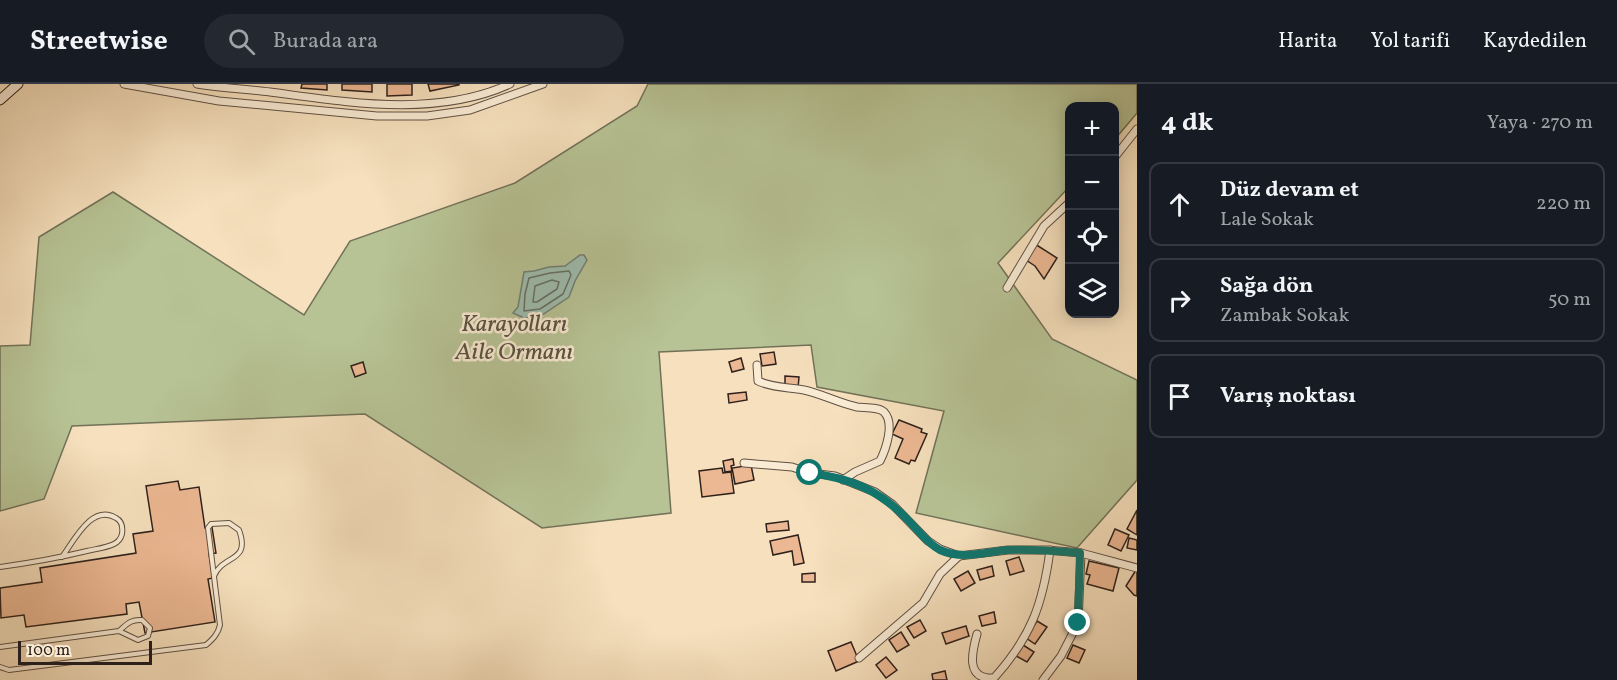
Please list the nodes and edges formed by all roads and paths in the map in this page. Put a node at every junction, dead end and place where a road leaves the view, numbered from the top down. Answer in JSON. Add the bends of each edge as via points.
{"nodes":[{"id":1,"x":18,"y":84,"type":"edge"},
{"id":2,"x":124,"y":84,"type":"edge"},
{"id":3,"x":197,"y":84,"type":"edge"},
{"id":4,"x":510,"y":84,"type":"edge"},
{"id":5,"x":543,"y":84,"type":"edge"},
{"id":6,"x":0,"y":100,"type":"edge"},
{"id":7,"x":1137,"y":129,"type":"edge"},
{"id":8,"x":1116,"y":156,"type":"edge"},
{"id":9,"x":1065,"y":207,"type":"edge"},
{"id":10,"x":1007,"y":288,"type":"dead end"},
{"id":11,"x":757,"y":365,"type":"dead end"},
{"id":12,"x":744,"y":462,"type":"dead end"},
{"id":13,"x":843,"y":480,"type":"junction"},
{"id":14,"x":1050,"y":550,"type":"junction"},
{"id":15,"x":1080,"y":553,"type":"junction"},
{"id":16,"x":959,"y":556,"type":"junction"},
{"id":17,"x":62,"y":557,"type":"junction"},
{"id":18,"x":0,"y":567,"type":"edge"},
{"id":19,"x":1137,"y":568,"type":"edge"},
{"id":20,"x":214,"y":576,"type":"junction"},
{"id":21,"x":119,"y":631,"type":"junction"},
{"id":22,"x":976,"y":634,"type":"dead end"},
{"id":23,"x":0,"y":647,"type":"edge"},
{"id":24,"x":859,"y":658,"type":"dead end"},
{"id":25,"x":0,"y":667,"type":"edge"},
{"id":26,"x":1043,"y":680,"type":"edge"}],
"edges":[{"from":1,"to":6,"type":"main road"},
{"from":2,"to":5,"type":"street","via":[[219,101],[377,116],[427,116],[470,110]]},
{"from":3,"to":4,"type":"street","via":[[350,102],[412,104],[470,97]]},
{"from":7,"to":8,"type":"street"},
{"from":9,"to":10,"type":"street","via":[[1044,226]]},
{"from":11,"to":13,"type":"street","via":[[758,381],[769,386],[804,390],[886,414],[886,449],[880,461]]},
{"from":12,"to":13,"type":"street","via":[[792,467]]},
{"from":13,"to":16,"type":"street","via":[[875,492],[928,541]]},
{"from":14,"to":15,"type":"street"},
{"from":14,"to":16,"type":"street"},
{"from":14,"to":22,"type":"street","via":[[1038,612],[1015,652],[994,678],[984,679],[974,669],[971,656]]},
{"from":15,"to":19,"type":"street"},
{"from":15,"to":26,"type":"street","via":[[1078,623]]},
{"from":16,"to":24,"type":"street","via":[[940,574],[923,603]]},
{"from":17,"to":17,"type":"lane","via":[[114,544],[121,537],[119,519],[96,515]]},
{"from":17,"to":18,"type":"lane"},
{"from":20,"to":20,"type":"lane","via":[[220,566],[240,553],[242,546],[239,530],[229,523],[208,528]]},
{"from":20,"to":25,"type":"lane","via":[[220,625],[206,645],[9,670]]},
{"from":21,"to":21,"type":"lane","via":[[138,640],[148,636],[150,628],[136,620]]},
{"from":21,"to":23,"type":"lane"}]}
